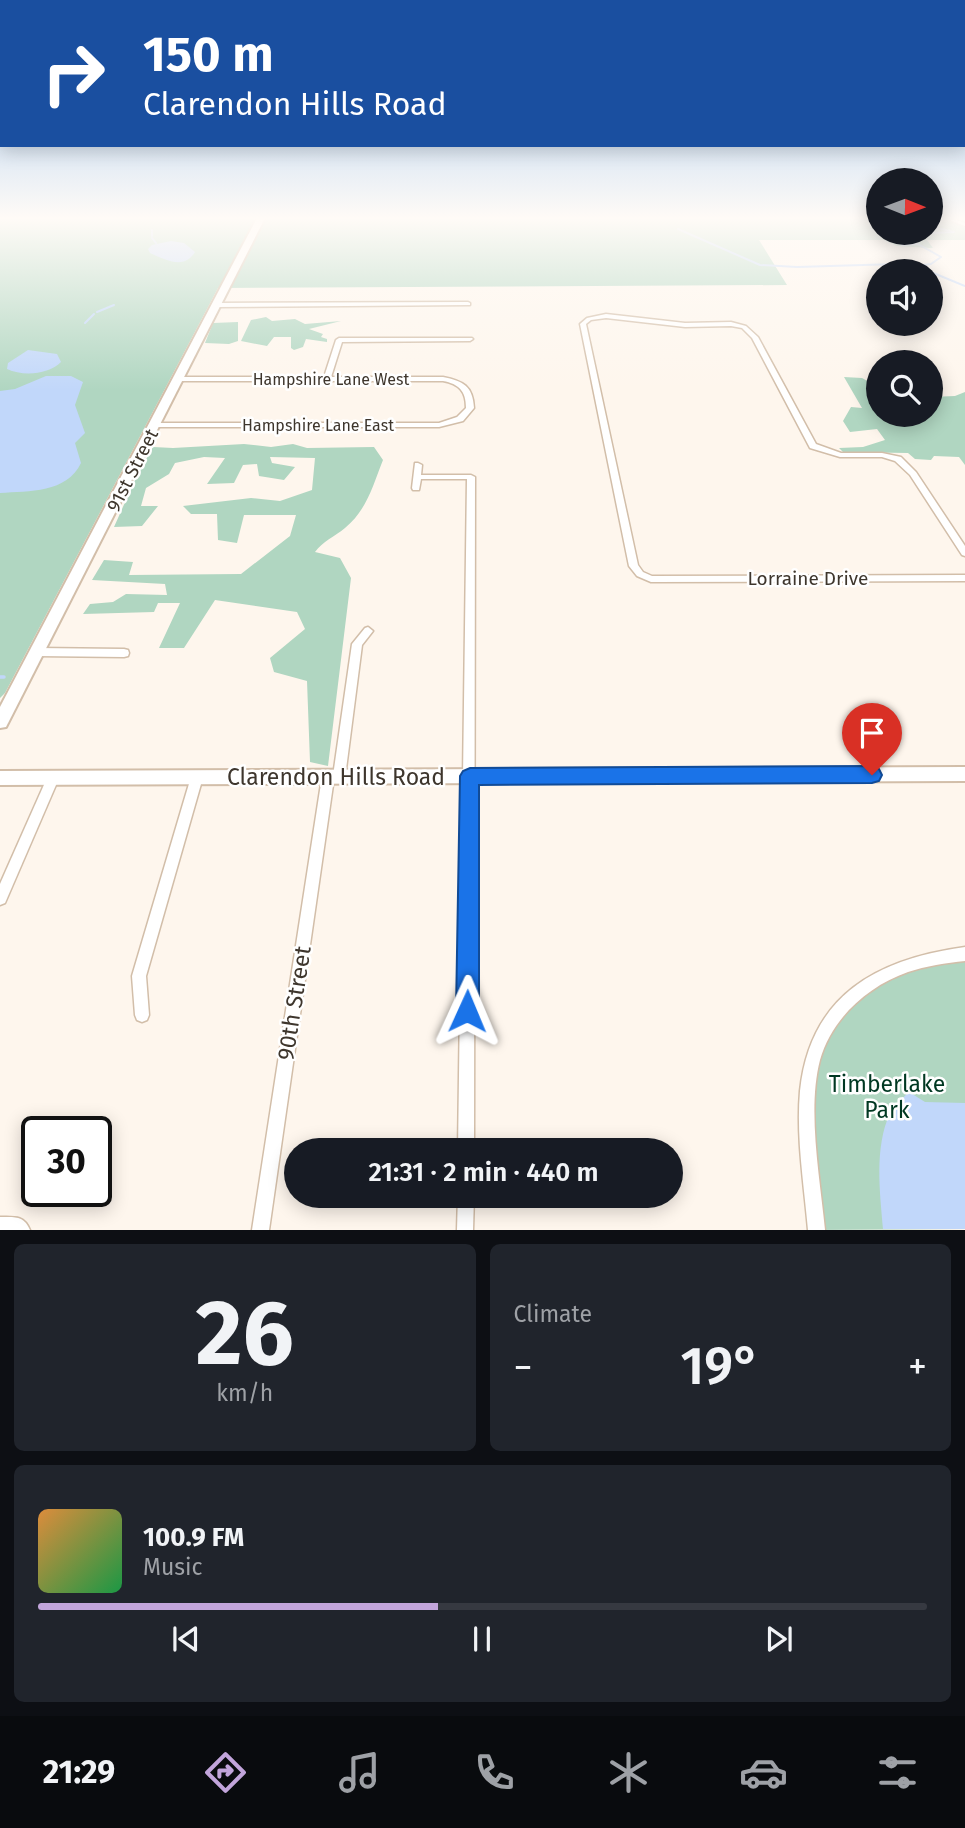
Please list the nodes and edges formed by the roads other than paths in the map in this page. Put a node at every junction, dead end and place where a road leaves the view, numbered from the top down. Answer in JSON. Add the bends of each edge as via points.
{"nodes":[{"id":1,"x":231,"y":275,"type":"edge"},
{"id":2,"x":468,"y":304,"type":"dead end"},
{"id":3,"x":216,"y":305,"type":"junction"},
{"id":4,"x":470,"y":339,"type":"dead end"},
{"id":5,"x":179,"y":379,"type":"junction"},
{"id":6,"x":327,"y":379,"type":"junction"},
{"id":7,"x":470,"y":402,"type":"joint"},
{"id":8,"x":155,"y":425,"type":"junction"},
{"id":9,"x":418,"y":465,"type":"dead end"},
{"id":10,"x":417,"y":477,"type":"junction"},
{"id":11,"x":416,"y":488,"type":"dead end"},
{"id":12,"x":965,"y":553,"type":"edge"},
{"id":13,"x":965,"y":578,"type":"edge"},
{"id":14,"x":368,"y":631,"type":"dead end"},
{"id":15,"x":37,"y":652,"type":"junction"},
{"id":16,"x":124,"y":653,"type":"dead end"},
{"id":17,"x":0,"y":722,"type":"edge"},
{"id":18,"x":965,"y":774,"type":"edge"},
{"id":19,"x":470,"y":776,"type":"junction"},
{"id":20,"x":333,"y":777,"type":"junction"},
{"id":21,"x":0,"y":778,"type":"edge"},
{"id":22,"x":53,"y":778,"type":"junction"},
{"id":23,"x":197,"y":778,"type":"junction"},
{"id":24,"x":0,"y":899,"type":"edge"},
{"id":25,"x":965,"y":954,"type":"edge"},
{"id":26,"x":142,"y":1015,"type":"dead end"},
{"id":27,"x":466,"y":1138,"type":"edge"},
{"id":28,"x":466,"y":1208,"type":"edge"},
{"id":29,"x":0,"y":1225,"type":"edge"},
{"id":30,"x":22,"y":1230,"type":"edge"},
{"id":31,"x":260,"y":1230,"type":"edge"},
{"id":32,"x":465,"y":1230,"type":"edge"},
{"id":33,"x":817,"y":1230,"type":"edge"}],
"edges":[{"from":1,"to":3,"type":"main road","name":"91st Street"},
{"from":2,"to":3,"type":"street"},
{"from":3,"to":5,"type":"main road","name":"91st Street"},
{"from":4,"to":6,"type":"street","via":[[340,341]]},
{"from":5,"to":6,"type":"street","name":"Hampshire Lane West"},
{"from":5,"to":8,"type":"main road","name":"91st Street"},
{"from":6,"to":7,"type":"street","name":"Hampshire Lane West","via":[[448,379],[467,389]]},
{"from":7,"to":8,"type":"street","name":"Hampshire Lane East","via":[[469,411],[460,419],[439,425]]},
{"from":8,"to":15,"type":"main road","name":"91st Street"},
{"from":9,"to":10,"type":"street"},
{"from":10,"to":11,"type":"street"},
{"from":10,"to":19,"type":"street","via":[[471,477]]},
{"from":12,"to":13,"type":"street","name":"Lorraine Drive","via":[[898,459],[840,455],[822,451],[810,441],[755,337],[744,327],[606,316],[583,324],[634,566],[640,574],[651,579]]},
{"from":14,"to":20,"type":"street","name":"90th Street","via":[[357,643]]},
{"from":15,"to":16,"type":"street"},
{"from":15,"to":17,"type":"main road","name":"91st Street"},
{"from":18,"to":19,"type":"main road","name":"Clarendon Hills Road"},
{"from":19,"to":20,"type":"main road","name":"Clarendon Hills Road"},
{"from":19,"to":27,"type":"street"},
{"from":20,"to":23,"type":"main road","name":"Clarendon Hills Road"},
{"from":20,"to":31,"type":"street","name":"90th Street"},
{"from":21,"to":22,"type":"main road","name":"Clarendon Hills Road"},
{"from":22,"to":23,"type":"main road","name":"Clarendon Hills Road"},
{"from":22,"to":24,"type":"street"},
{"from":23,"to":26,"type":"street","via":[[139,976]]},
{"from":25,"to":33,"type":"street","via":[[939,956],[874,979],[840,1007],[823,1034],[810,1073],[808,1121]]},
{"from":28,"to":32,"type":"street"},
{"from":29,"to":30,"type":"street","via":[[18,1225]]}]}
